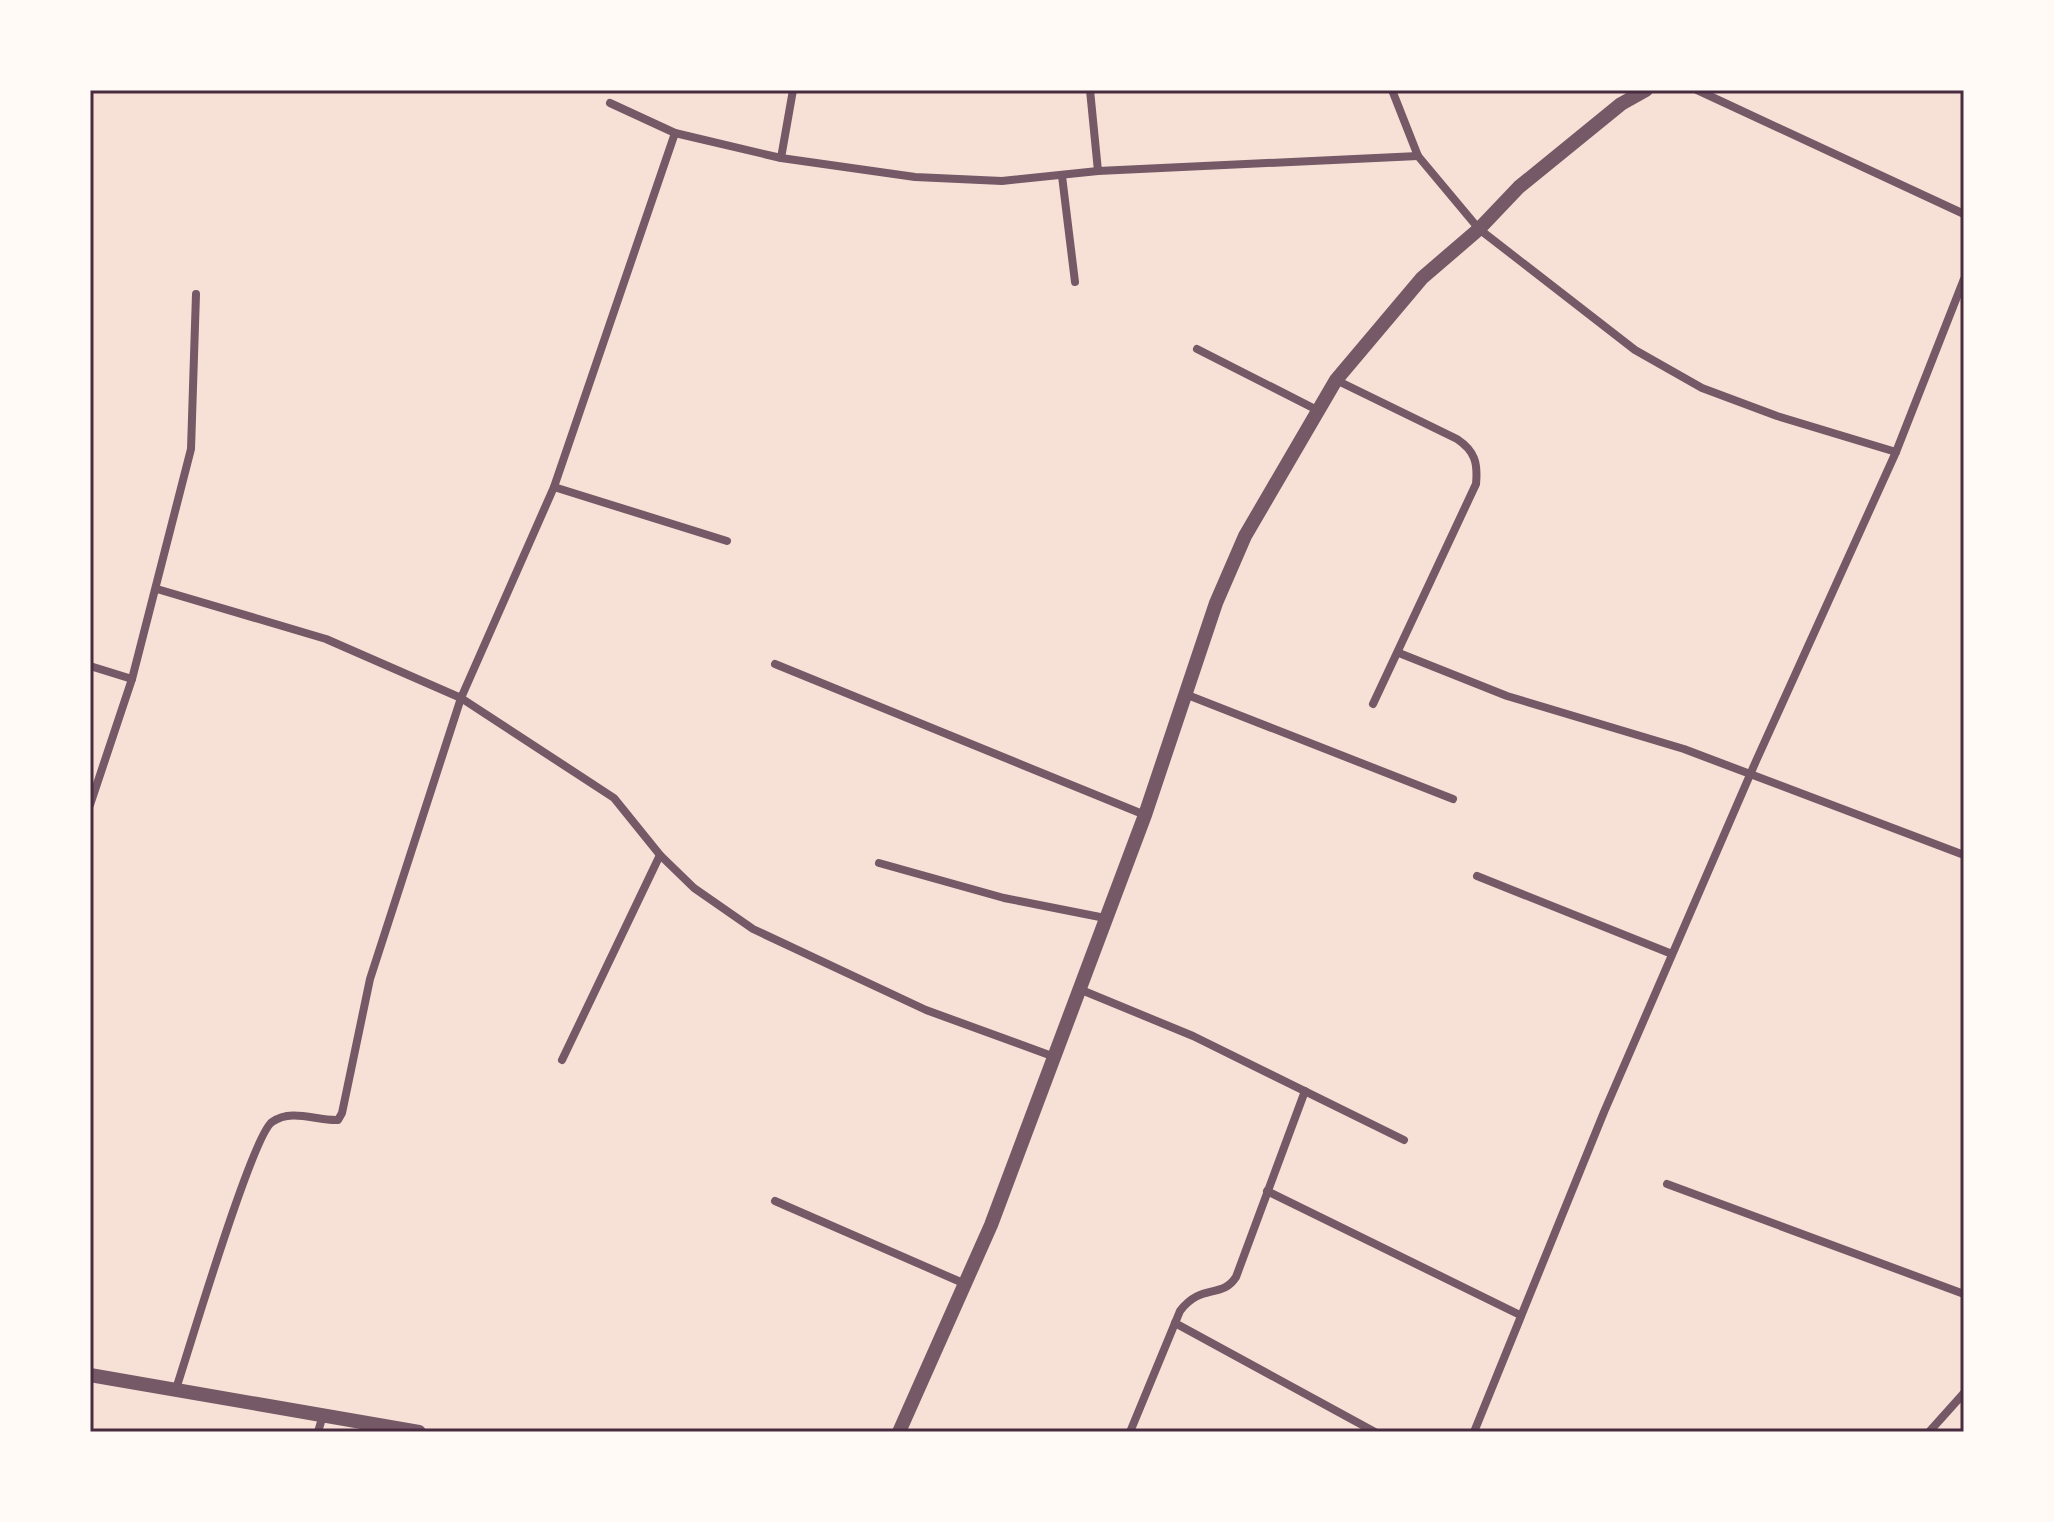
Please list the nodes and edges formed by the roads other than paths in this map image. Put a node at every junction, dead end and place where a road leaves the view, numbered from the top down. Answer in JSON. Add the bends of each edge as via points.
{"nodes":[{"id":1,"x":793,"y":90,"type":"edge"},
{"id":2,"x":1090,"y":90,"type":"edge"},
{"id":3,"x":1392,"y":90,"type":"edge"},
{"id":4,"x":1646,"y":90,"type":"edge"},
{"id":5,"x":1697,"y":90,"type":"edge"},
{"id":6,"x":610,"y":103,"type":"dead end"},
{"id":7,"x":675,"y":133,"type":"junction"},
{"id":8,"x":1418,"y":156,"type":"junction"},
{"id":9,"x":781,"y":158,"type":"junction"},
{"id":10,"x":1098,"y":171,"type":"junction"},
{"id":11,"x":1062,"y":176,"type":"junction"},
{"id":12,"x":1964,"y":214,"type":"edge"},
{"id":13,"x":1479,"y":229,"type":"junction"},
{"id":14,"x":1964,"y":279,"type":"edge"},
{"id":15,"x":1075,"y":282,"type":"dead end"},
{"id":16,"x":196,"y":294,"type":"dead end"},
{"id":17,"x":1197,"y":349,"type":"dead end"},
{"id":18,"x":1336,"y":380,"type":"junction"},
{"id":19,"x":1320,"y":412,"type":"junction"},
{"id":20,"x":1896,"y":452,"type":"junction"},
{"id":21,"x":554,"y":487,"type":"junction"},
{"id":22,"x":727,"y":541,"type":"dead end"},
{"id":23,"x":157,"y":589,"type":"junction"},
{"id":24,"x":1399,"y":653,"type":"junction"},
{"id":25,"x":775,"y":664,"type":"dead end"},
{"id":26,"x":90,"y":666,"type":"edge"},
{"id":27,"x":132,"y":679,"type":"junction"},
{"id":28,"x":1185,"y":693,"type":"junction"},
{"id":29,"x":461,"y":698,"type":"junction"},
{"id":30,"x":1373,"y":704,"type":"dead end"},
{"id":31,"x":1750,"y":774,"type":"junction"},
{"id":32,"x":1453,"y":799,"type":"dead end"},
{"id":33,"x":90,"y":805,"type":"edge"},
{"id":34,"x":1145,"y":815,"type":"junction"},
{"id":35,"x":660,"y":855,"type":"junction"},
{"id":36,"x":1964,"y":855,"type":"edge"},
{"id":37,"x":879,"y":863,"type":"dead end"},
{"id":38,"x":1477,"y":876,"type":"dead end"},
{"id":39,"x":1105,"y":918,"type":"junction"},
{"id":40,"x":1672,"y":954,"type":"junction"},
{"id":41,"x":1079,"y":989,"type":"junction"},
{"id":42,"x":1052,"y":1056,"type":"junction"},
{"id":43,"x":562,"y":1060,"type":"dead end"},
{"id":44,"x":1305,"y":1091,"type":"junction"},
{"id":45,"x":1404,"y":1140,"type":"dead end"},
{"id":46,"x":1667,"y":1184,"type":"dead end"},
{"id":47,"x":1267,"y":1191,"type":"junction"},
{"id":48,"x":775,"y":1201,"type":"dead end"},
{"id":49,"x":963,"y":1283,"type":"junction"},
{"id":50,"x":1964,"y":1294,"type":"edge"},
{"id":51,"x":1520,"y":1315,"type":"junction"},
{"id":52,"x":1175,"y":1323,"type":"junction"},
{"id":53,"x":90,"y":1375,"type":"edge"},
{"id":54,"x":175,"y":1393,"type":"junction"},
{"id":55,"x":1964,"y":1393,"type":"edge"},
{"id":56,"x":323,"y":1415,"type":"junction"},
{"id":57,"x":318,"y":1432,"type":"edge"},
{"id":58,"x":419,"y":1432,"type":"edge"},
{"id":59,"x":899,"y":1432,"type":"edge"},
{"id":60,"x":1130,"y":1432,"type":"edge"},
{"id":61,"x":1375,"y":1432,"type":"edge"},
{"id":62,"x":1474,"y":1432,"type":"edge"},
{"id":63,"x":1929,"y":1432,"type":"edge"}],
"edges":[{"from":1,"to":9,"type":"street"},
{"from":2,"to":10,"type":"street"},
{"from":3,"to":8,"type":"street"},
{"from":4,"to":13,"type":"street","via":[[1552,160]]},
{"from":5,"to":12,"type":"street"},
{"from":6,"to":7,"type":"street"},
{"from":7,"to":9,"type":"street"},
{"from":7,"to":21,"type":"street"},
{"from":8,"to":10,"type":"street"},
{"from":8,"to":13,"type":"street"},
{"from":9,"to":11,"type":"street","via":[[915,177],[1002,181]]},
{"from":10,"to":11,"type":"street"},
{"from":11,"to":15,"type":"street"},
{"from":13,"to":18,"type":"street","via":[[1422,278]]},
{"from":13,"to":20,"type":"street","via":[[1635,350],[1702,388]]},
{"from":14,"to":20,"type":"street"},
{"from":16,"to":23,"type":"street","via":[[191,449]]},
{"from":17,"to":19,"type":"street"},
{"from":18,"to":19,"type":"street"},
{"from":18,"to":24,"type":"street","via":[[1457,439],[1468,446],[1478,467],[1476,484]]},
{"from":19,"to":28,"type":"street","via":[[1245,536]]},
{"from":20,"to":31,"type":"street"},
{"from":21,"to":22,"type":"street"},
{"from":21,"to":29,"type":"street"},
{"from":23,"to":27,"type":"street"},
{"from":23,"to":29,"type":"street","via":[[326,639]]},
{"from":24,"to":30,"type":"street"},
{"from":24,"to":31,"type":"street","via":[[1507,696]]},
{"from":25,"to":34,"type":"street"},
{"from":26,"to":27,"type":"street"},
{"from":27,"to":33,"type":"street"},
{"from":28,"to":32,"type":"street"},
{"from":28,"to":34,"type":"street"},
{"from":29,"to":35,"type":"street","via":[[614,798]]},
{"from":29,"to":54,"type":"street","via":[[370,979],[342,1113],[338,1120],[302,1115],[269,1124],[238,1199]]},
{"from":31,"to":36,"type":"street"},
{"from":31,"to":40,"type":"street"},
{"from":34,"to":39,"type":"street"},
{"from":35,"to":42,"type":"street","via":[[715,904],[786,946],[926,1010]]},
{"from":35,"to":43,"type":"street"},
{"from":37,"to":39,"type":"street","via":[[1004,898]]},
{"from":38,"to":40,"type":"street"},
{"from":39,"to":41,"type":"street"},
{"from":40,"to":51,"type":"street"},
{"from":41,"to":42,"type":"street"},
{"from":41,"to":44,"type":"street","via":[[1193,1036]]},
{"from":42,"to":49,"type":"street","via":[[991,1225]]},
{"from":44,"to":45,"type":"street"},
{"from":44,"to":47,"type":"street"},
{"from":46,"to":50,"type":"street"},
{"from":47,"to":51,"type":"street"},
{"from":47,"to":52,"type":"street","via":[[1232,1283],[1193,1296]]},
{"from":48,"to":49,"type":"street"},
{"from":49,"to":59,"type":"street"},
{"from":51,"to":62,"type":"street"},
{"from":52,"to":60,"type":"street"},
{"from":52,"to":61,"type":"street"},
{"from":53,"to":54,"type":"street"},
{"from":54,"to":56,"type":"street"},
{"from":55,"to":63,"type":"street"},
{"from":56,"to":57,"type":"street"},
{"from":56,"to":58,"type":"street"}]}
